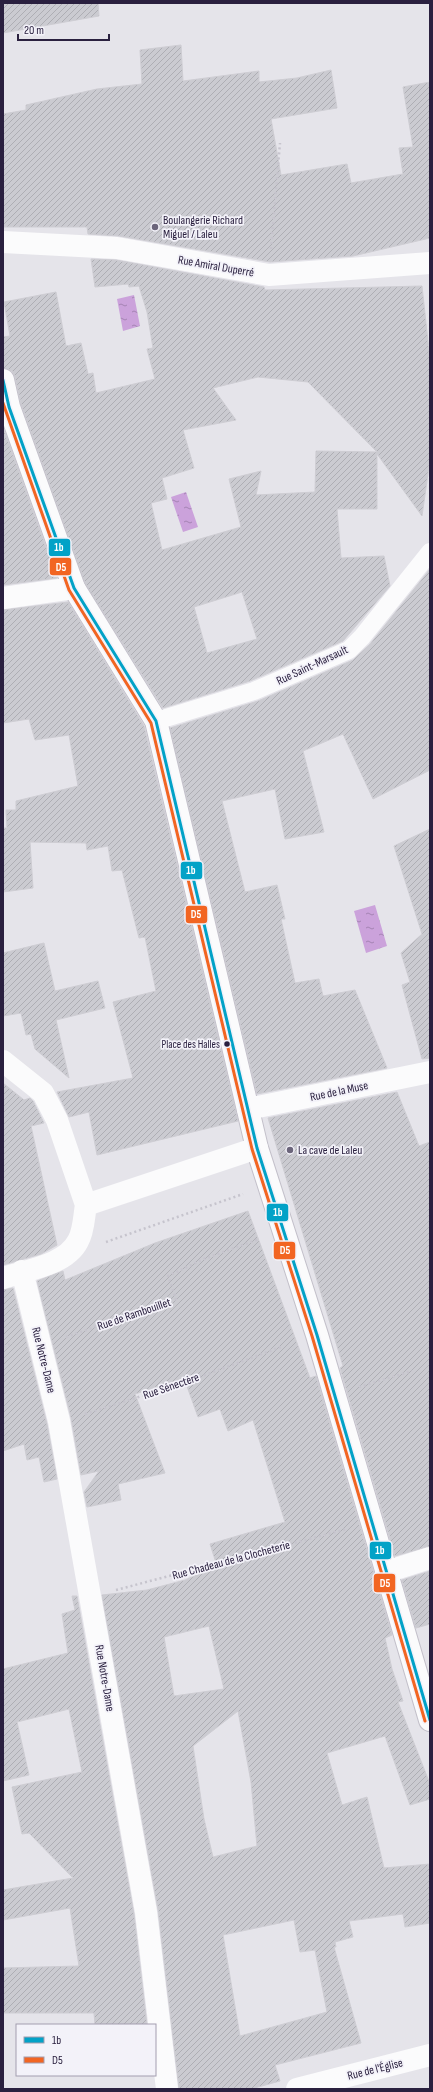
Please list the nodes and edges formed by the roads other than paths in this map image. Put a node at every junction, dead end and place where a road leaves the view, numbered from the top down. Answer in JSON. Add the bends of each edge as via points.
{"nodes":[{"id":1,"x":3,"y":242,"type":"edge"},
{"id":2,"x":430,"y":262,"type":"edge"},
{"id":3,"x":3,"y":380,"type":"edge"},
{"id":4,"x":430,"y":552,"type":"edge"},
{"id":5,"x":74,"y":588,"type":"junction"},
{"id":6,"x":3,"y":598,"type":"edge"},
{"id":7,"x":156,"y":721,"type":"junction"},
{"id":8,"x":3,"y":1061,"type":"edge"},
{"id":9,"x":430,"y":1072,"type":"edge"},
{"id":10,"x":248,"y":1109,"type":"junction"},
{"id":11,"x":258,"y":1148,"type":"junction"},
{"id":12,"x":86,"y":1205,"type":"junction"},
{"id":13,"x":13,"y":1275,"type":"edge"},
{"id":14,"x":430,"y":1558,"type":"edge"},
{"id":15,"x":386,"y":1572,"type":"junction"},
{"id":16,"x":430,"y":1720,"type":"edge"},
{"id":17,"x":430,"y":2055,"type":"edge"},
{"id":18,"x":167,"y":2089,"type":"edge"},
{"id":19,"x":297,"y":2089,"type":"edge"}],
"edges":[{"from":1,"to":2,"type":"street","name":"Rue Amiral Duperré","via":[[117,248],[268,275]]},
{"from":3,"to":5,"type":"street","via":[[9,408]]},
{"from":4,"to":7,"type":"lane","name":"Rue Saint-Marsault","via":[[349,650],[254,691]]},
{"from":5,"to":6,"type":"street"},
{"from":5,"to":7,"type":"street"},
{"from":7,"to":10,"type":"street"},
{"from":8,"to":12,"type":"street","via":[[43,1093],[57,1120]]},
{"from":9,"to":10,"type":"street","name":"Rue de la Muse"},
{"from":10,"to":11,"type":"street"},
{"from":11,"to":12,"type":"street"},
{"from":11,"to":15,"type":"street"},
{"from":12,"to":13,"type":"street","via":[[79,1240],[71,1251],[55,1261]]},
{"from":13,"to":18,"type":"street","name":"Rue Notre-Dame","via":[[41,1346],[59,1420],[146,1912]]},
{"from":14,"to":15,"type":"street"},
{"from":15,"to":16,"type":"street"},
{"from":17,"to":19,"type":"street","name":"Rue de l'Église"}]}
